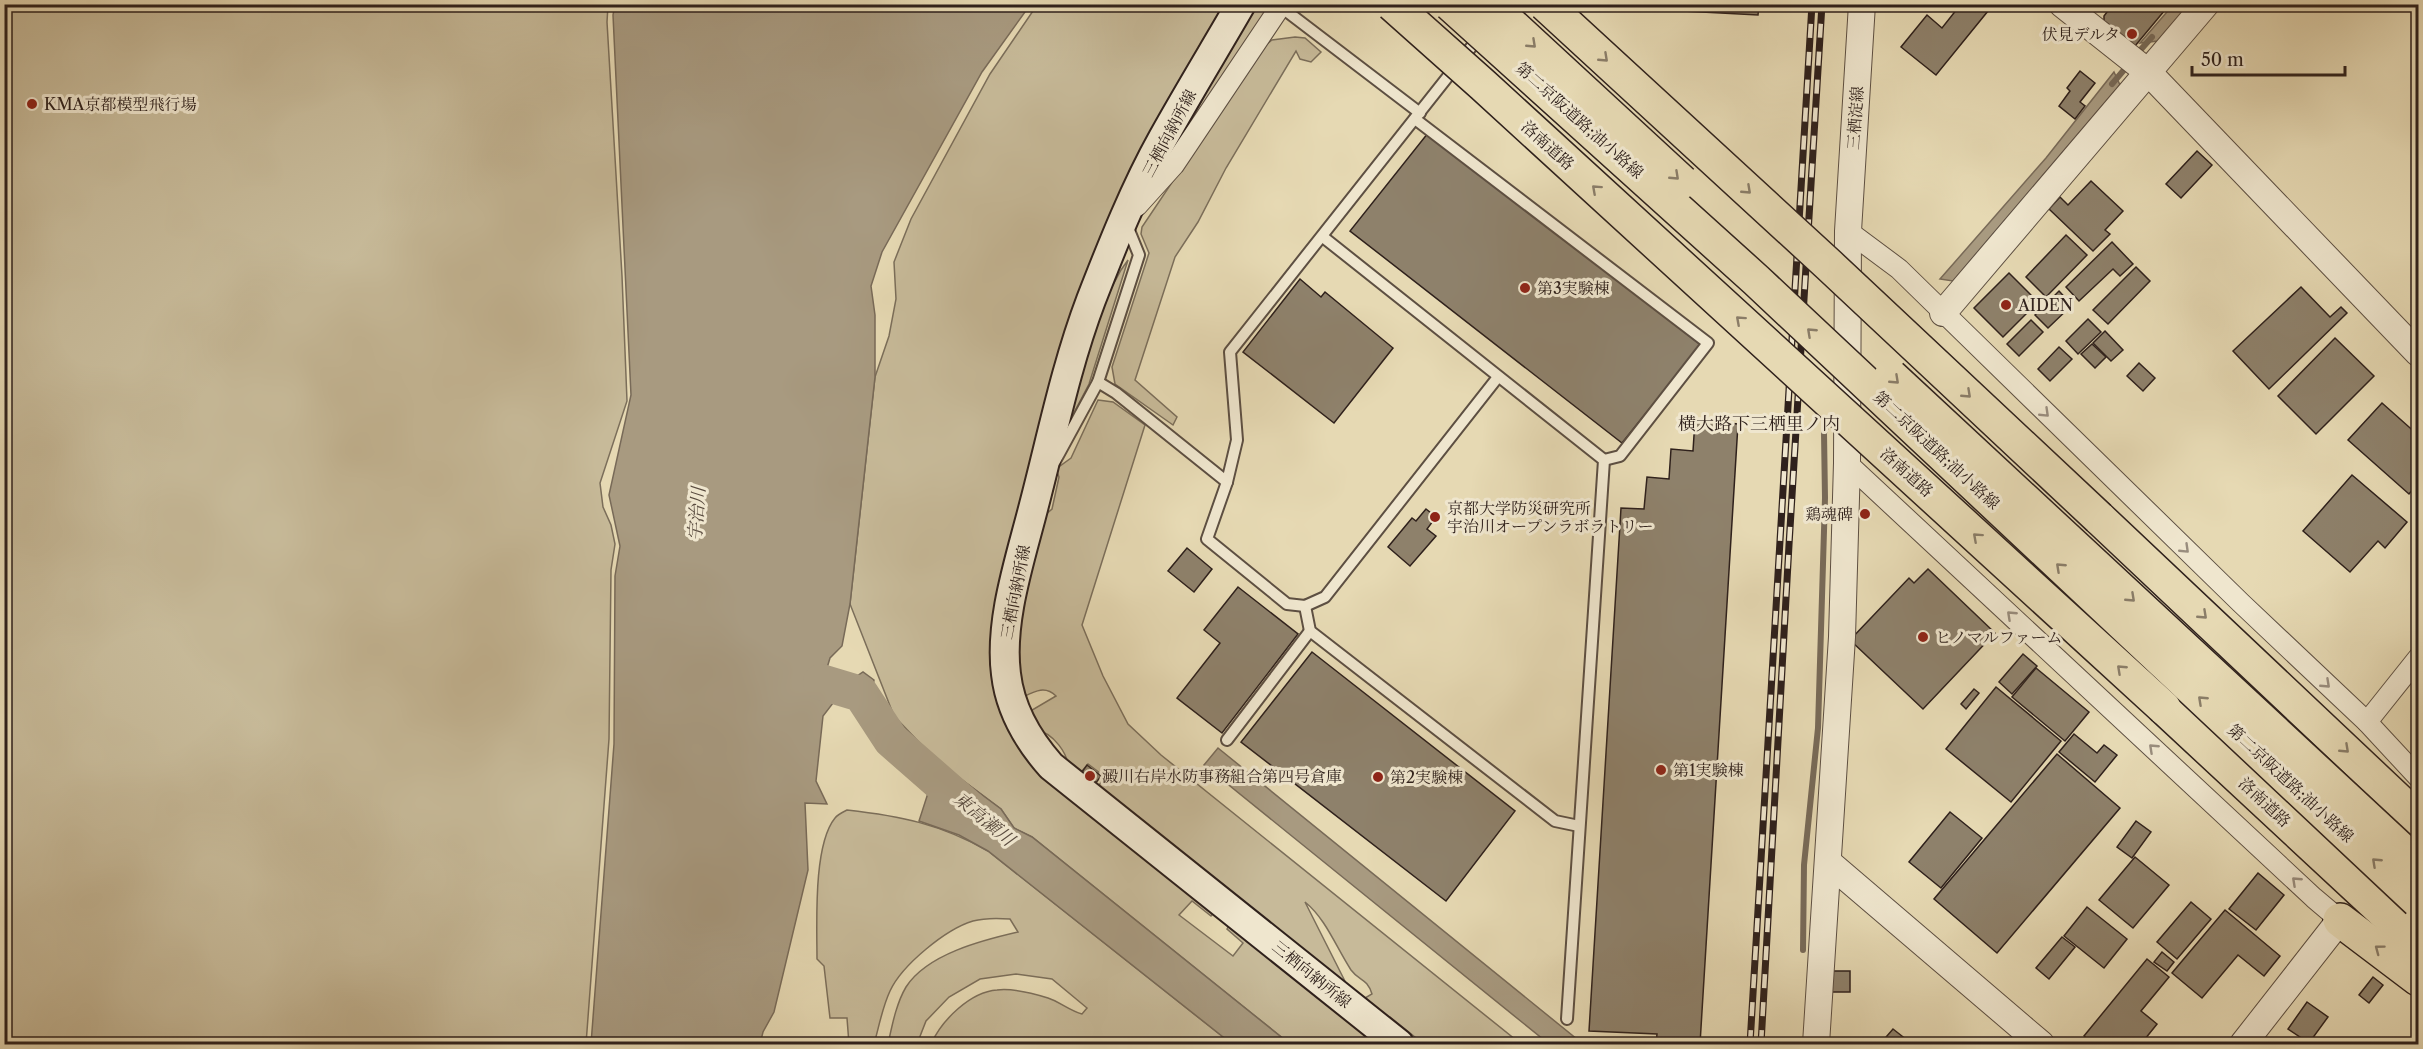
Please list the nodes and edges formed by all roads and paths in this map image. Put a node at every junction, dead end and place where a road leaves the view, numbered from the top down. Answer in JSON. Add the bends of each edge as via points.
{"nodes":[{"id":1,"x":1241,"y":4,"type":"edge"},
{"id":2,"x":1392,"y":4,"type":"edge"},
{"id":3,"x":1450,"y":4,"type":"edge"},
{"id":4,"x":1489,"y":4,"type":"edge"},
{"id":5,"x":1505,"y":4,"type":"edge"},
{"id":6,"x":1545,"y":4,"type":"edge"},
{"id":7,"x":1862,"y":4,"type":"edge"},
{"id":8,"x":2062,"y":4,"type":"edge"},
{"id":9,"x":2206,"y":4,"type":"edge"},
{"id":10,"x":1282,"y":6,"type":"edge"},
{"id":11,"x":2149,"y":73,"type":"junction"},
{"id":12,"x":1418,"y":116,"type":"junction"},
{"id":13,"x":1125,"y":219,"type":"junction"},
{"id":14,"x":1848,"y":231,"type":"junction"},
{"id":15,"x":1323,"y":237,"type":"junction"},
{"id":16,"x":1943,"y":314,"type":"junction"},
{"id":17,"x":2418,"y":353,"type":"edge"},
{"id":18,"x":1498,"y":377,"type":"junction"},
{"id":19,"x":1098,"y":382,"type":"junction"},
{"id":20,"x":1604,"y":460,"type":"junction"},
{"id":21,"x":1847,"y":463,"type":"junction"},
{"id":22,"x":1227,"y":482,"type":"junction"},
{"id":23,"x":1038,"y":489,"type":"junction"},
{"id":24,"x":1305,"y":606,"type":"junction"},
{"id":25,"x":1310,"y":631,"type":"junction"},
{"id":26,"x":2418,"y":658,"type":"edge"},
{"id":27,"x":2367,"y":722,"type":"junction"},
{"id":28,"x":1227,"y":740,"type":"dead end"},
{"id":29,"x":2418,"y":777,"type":"edge"},
{"id":30,"x":2418,"y":819,"type":"edge"},
{"id":31,"x":1579,"y":826,"type":"junction"},
{"id":32,"x":1828,"y":862,"type":"junction"},
{"id":33,"x":2418,"y":864,"type":"edge"},
{"id":34,"x":2418,"y":902,"type":"edge"},
{"id":35,"x":2340,"y":920,"type":"junction"},
{"id":36,"x":2418,"y":944,"type":"edge"},
{"id":37,"x":2418,"y":979,"type":"edge"},
{"id":38,"x":1567,"y":1019,"type":"dead end"},
{"id":39,"x":1400,"y":1044,"type":"edge"},
{"id":40,"x":1816,"y":1044,"type":"edge"},
{"id":41,"x":2041,"y":1044,"type":"edge"},
{"id":42,"x":2243,"y":1044,"type":"edge"}],
"edges":[{"from":1,"to":13,"type":"main road","name":"三栖向納所線","via":[[1162,140]]},
{"from":36,"to":2,"type":"highway","name":"洛南道路","one_way":true,"bridge":true},
{"from":34,"to":3,"type":"highway","name":"第二京阪道路;油小路線","one_way":true,"bridge":true,"via":[[1756,280]]},
{"from":4,"to":33,"type":"highway","name":"第二京阪道路;油小路線","one_way":true,"bridge":true},
{"from":5,"to":12,"type":"lane"},
{"from":6,"to":30,"type":"highway","one_way":true,"bridge":true,"via":[[1829,265]]},
{"from":7,"to":14,"type":"street","name":"三栖淀線"},
{"from":8,"to":11,"type":"street"},
{"from":9,"to":11,"type":"street"},
{"from":10,"to":12,"type":"lane"},
{"from":10,"to":13,"type":"street","via":[[1174,165]]},
{"from":11,"to":16,"type":"street"},
{"from":11,"to":17,"type":"street"},
{"from":12,"to":15,"type":"lane"},
{"from":12,"to":20,"type":"lane","via":[[1708,343],[1620,456]]},
{"from":13,"to":19,"type":"lane","via":[[1139,255]]},
{"from":13,"to":23,"type":"main road","name":"三栖向納所線","via":[[1071,361]]},
{"from":14,"to":16,"type":"street","via":[[1899,269]]},
{"from":14,"to":21,"type":"street","name":"三栖淀線"},
{"from":15,"to":18,"type":"lane"},
{"from":15,"to":22,"type":"lane","via":[[1230,352],[1237,440]]},
{"from":16,"to":27,"type":"street","one_way":true},
{"from":18,"to":20,"type":"lane"},
{"from":18,"to":24,"type":"lane","via":[[1325,597]]},
{"from":19,"to":22,"type":"lane"},
{"from":19,"to":23,"type":"lane"},
{"from":20,"to":31,"type":"lane"},
{"from":21,"to":32,"type":"street","name":"三栖淀線","via":[[1842,637]]},
{"from":35,"to":21,"type":"street","one_way":true},
{"from":22,"to":24,"type":"lane","via":[[1207,539],[1287,604]]},
{"from":23,"to":39,"type":"main road","name":"三栖向納所線","via":[[1018,570],[1004,654],[1009,693],[1027,736],[1066,780]]},
{"from":24,"to":25,"type":"lane"},
{"from":25,"to":28,"type":"lane"},
{"from":25,"to":31,"type":"lane","via":[[1555,821]]},
{"from":26,"to":27,"type":"street"},
{"from":27,"to":29,"type":"street"},
{"from":31,"to":38,"type":"lane"},
{"from":32,"to":40,"type":"street","name":"三栖淀線"},
{"from":32,"to":41,"type":"street"},
{"from":37,"to":35,"type":"highway","one_way":true},
{"from":35,"to":42,"type":"street"}]}
